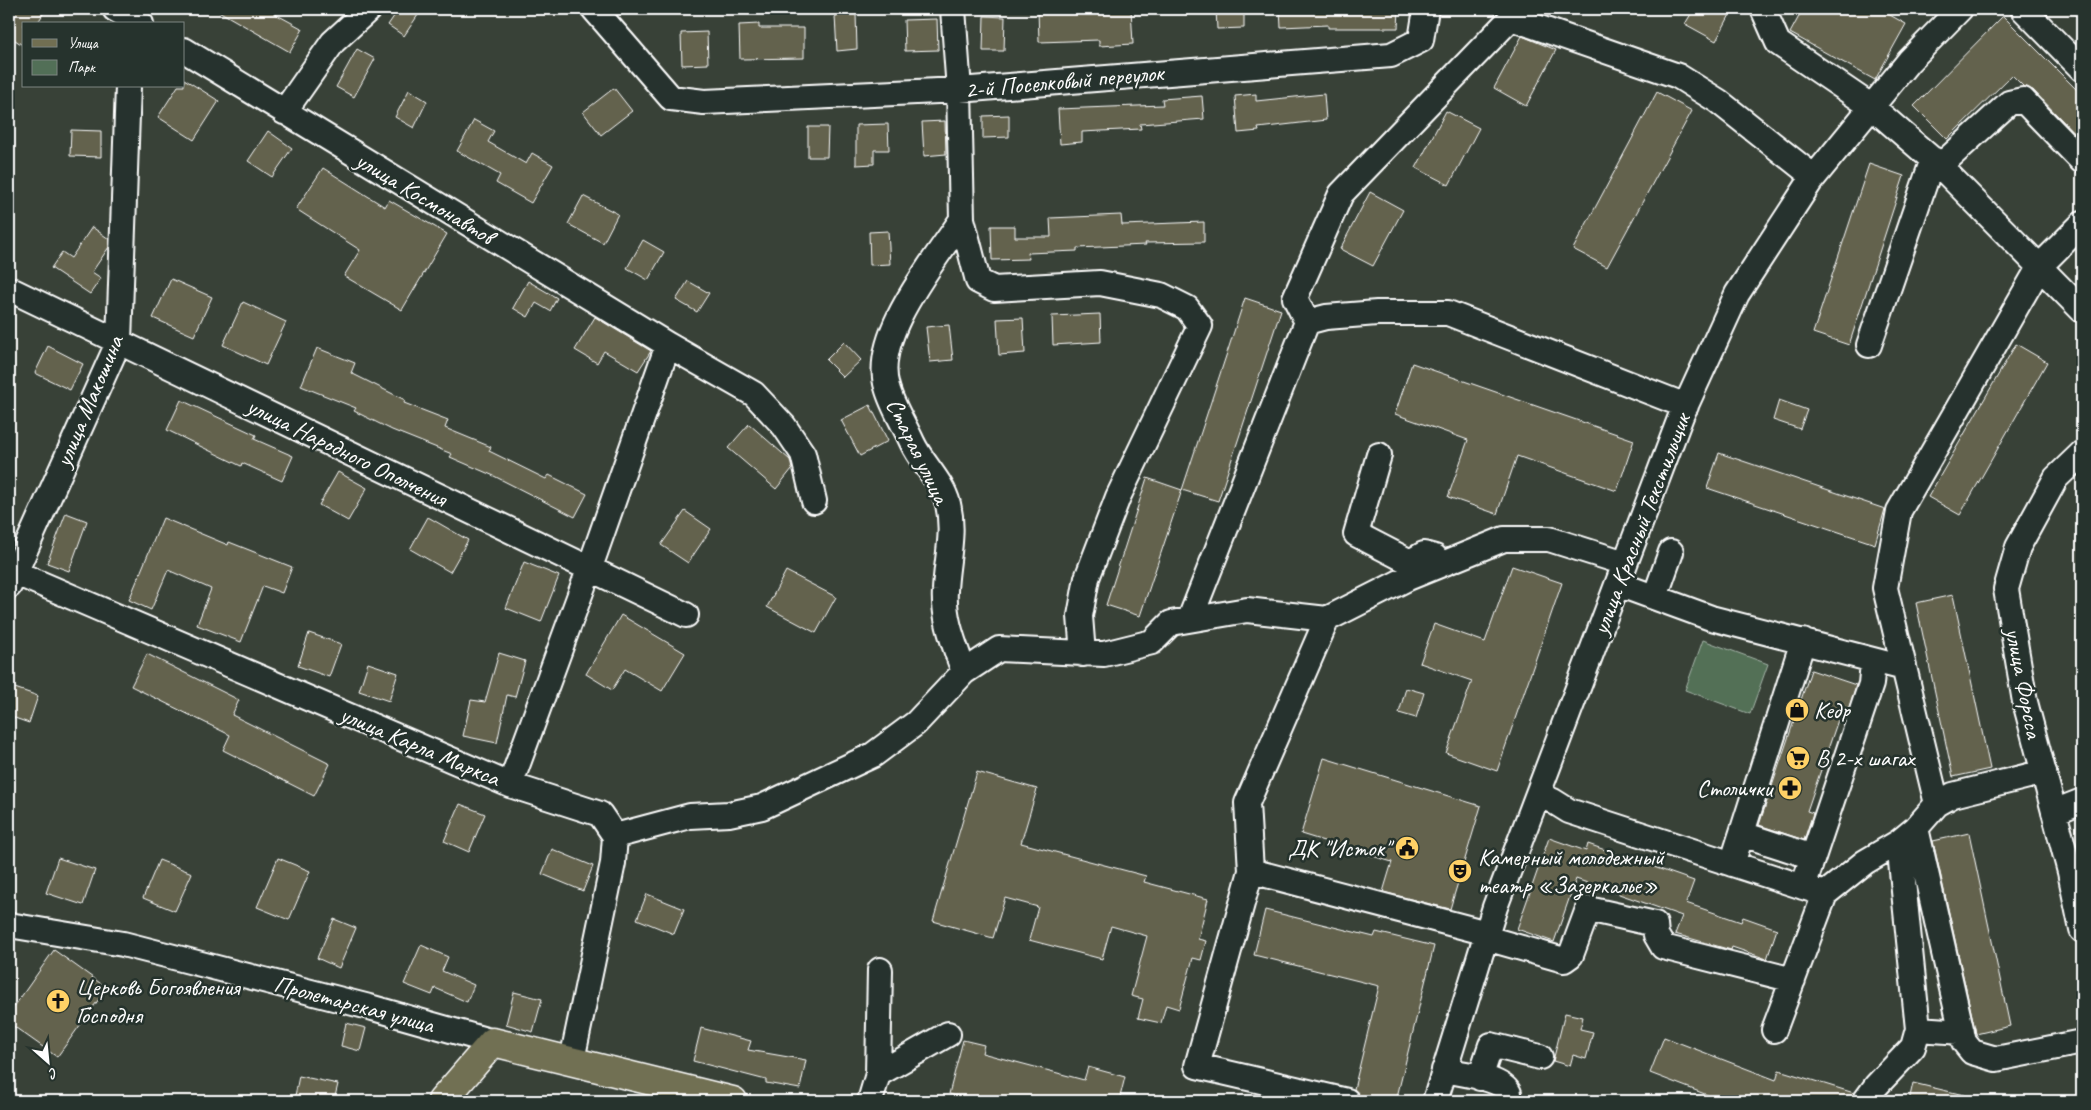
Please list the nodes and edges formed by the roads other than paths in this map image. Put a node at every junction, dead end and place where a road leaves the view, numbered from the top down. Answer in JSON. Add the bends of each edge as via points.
{"nodes":[{"id":1,"x":369,"y":9,"type":"edge"},
{"id":2,"x":594,"y":9,"type":"edge"},
{"id":3,"x":954,"y":9,"type":"edge"},
{"id":4,"x":1426,"y":9,"type":"edge"},
{"id":5,"x":1763,"y":9,"type":"edge"},
{"id":6,"x":1960,"y":9,"type":"edge"},
{"id":7,"x":2023,"y":9,"type":"edge"},
{"id":8,"x":185,"y":51,"type":"edge"},
{"id":9,"x":2082,"y":69,"type":"edge"},
{"id":10,"x":128,"y":88,"type":"edge"},
{"id":11,"x":959,"y":90,"type":"junction"},
{"id":12,"x":1872,"y":107,"type":"junction"},
{"id":13,"x":284,"y":112,"type":"junction"},
{"id":14,"x":2082,"y":161,"type":"edge"},
{"id":15,"x":1936,"y":163,"type":"junction"},
{"id":16,"x":1814,"y":177,"type":"junction"},
{"id":17,"x":962,"y":219,"type":"junction"},
{"id":18,"x":2082,"y":224,"type":"edge"},
{"id":19,"x":2040,"y":266,"type":"junction"},
{"id":20,"x":9,"y":289,"type":"edge"},
{"id":21,"x":2082,"y":310,"type":"edge"},
{"id":22,"x":1307,"y":322,"type":"junction"},
{"id":23,"x":119,"y":341,"type":"junction"},
{"id":24,"x":1869,"y":344,"type":"dead end"},
{"id":25,"x":668,"y":345,"type":"junction"},
{"id":26,"x":1686,"y":406,"type":"junction"},
{"id":27,"x":2082,"y":454,"type":"edge"},
{"id":28,"x":1379,"y":455,"type":"dead end"},
{"id":29,"x":814,"y":502,"type":"dead end"},
{"id":30,"x":1671,"y":552,"type":"dead end"},
{"id":31,"x":1447,"y":561,"type":"junction"},
{"id":32,"x":589,"y":570,"type":"junction"},
{"id":33,"x":1622,"y":574,"type":"junction"},
{"id":34,"x":10,"y":576,"type":"edge"},
{"id":35,"x":1655,"y":597,"type":"junction"},
{"id":36,"x":686,"y":615,"type":"dead end"},
{"id":37,"x":1190,"y":619,"type":"junction"},
{"id":38,"x":1327,"y":619,"type":"junction"},
{"id":39,"x":1803,"y":641,"type":"junction"},
{"id":40,"x":1083,"y":654,"type":"junction"},
{"id":41,"x":1873,"y":662,"type":"junction"},
{"id":42,"x":1904,"y":668,"type":"junction"},
{"id":43,"x":964,"y":672,"type":"junction"},
{"id":44,"x":2044,"y":772,"type":"junction"},
{"id":45,"x":510,"y":785,"type":"junction"},
{"id":46,"x":1538,"y":795,"type":"junction"},
{"id":47,"x":2082,"y":801,"type":"edge"},
{"id":48,"x":1937,"y":804,"type":"junction"},
{"id":49,"x":2054,"y":812,"type":"junction"},
{"id":50,"x":1742,"y":834,"type":"junction"},
{"id":51,"x":1908,"y":835,"type":"junction"},
{"id":52,"x":614,"y":836,"type":"junction"},
{"id":53,"x":1813,"y":858,"type":"junction"},
{"id":54,"x":1732,"y":864,"type":"junction"},
{"id":55,"x":1251,"y":871,"type":"junction"},
{"id":56,"x":1814,"y":891,"type":"junction"},
{"id":57,"x":9,"y":926,"type":"edge"},
{"id":58,"x":2082,"y":930,"type":"edge"},
{"id":59,"x":1486,"y":935,"type":"junction"},
{"id":60,"x":880,"y":970,"type":"dead end"},
{"id":61,"x":1793,"y":980,"type":"junction"},
{"id":62,"x":1918,"y":1029,"type":"junction"},
{"id":63,"x":1774,"y":1030,"type":"dead end"},
{"id":64,"x":1962,"y":1032,"type":"junction"},
{"id":65,"x":948,"y":1034,"type":"dead end"},
{"id":66,"x":493,"y":1042,"type":"junction"},
{"id":67,"x":2082,"y":1042,"type":"edge"},
{"id":68,"x":1540,"y":1057,"type":"dead end"},
{"id":69,"x":572,"y":1060,"type":"junction"},
{"id":70,"x":1444,"y":1070,"type":"junction"},
{"id":71,"x":878,"y":1074,"type":"junction"},
{"id":72,"x":1480,"y":1078,"type":"junction"},
{"id":73,"x":442,"y":1101,"type":"edge"},
{"id":74,"x":733,"y":1101,"type":"edge"},
{"id":75,"x":870,"y":1101,"type":"edge"},
{"id":76,"x":1347,"y":1101,"type":"edge"},
{"id":77,"x":1434,"y":1101,"type":"edge"},
{"id":78,"x":1507,"y":1101,"type":"edge"},
{"id":79,"x":1865,"y":1101,"type":"edge"}],
"edges":[{"from":1,"to":13,"type":"street","via":[[333,42]]},
{"from":2,"to":11,"type":"street","name":"2-й Поселковый переулок","via":[[671,98],[704,102]]},
{"from":3,"to":11,"type":"street"},
{"from":4,"to":11,"type":"street","name":"2-й Поселковый переулок","via":[[1421,40],[1391,55]]},
{"from":5,"to":12,"type":"street","via":[[1778,43]]},
{"from":6,"to":12,"type":"street","name":"улица Красный Текстильщик","via":[[1909,61]]},
{"from":7,"to":9,"type":"street"},
{"from":8,"to":13,"type":"street","name":"улица Космонавтов"},
{"from":10,"to":23,"type":"street","name":"улица Макошина"},
{"from":11,"to":17,"type":"street"},
{"from":12,"to":15,"type":"street"},
{"from":12,"to":16,"type":"street","name":"улица Красный Текстильщик"},
{"from":13,"to":25,"type":"street","name":"улица Космонавтов"},
{"from":14,"to":15,"type":"street","via":[[2023,100],[2009,103]]},
{"from":15,"to":19,"type":"street"},
{"from":15,"to":24,"type":"street"},
{"from":16,"to":22,"type":"street","via":[[1718,101],[1678,76],[1511,18],[1341,194],[1295,298]]},
{"from":16,"to":26,"type":"street","name":"улица Красный Текстильщик","via":[[1737,294]]},
{"from":17,"to":40,"type":"street","via":[[978,281],[994,289],[1100,283],[1161,295],[1187,308],[1200,326],[1118,497],[1086,578],[1080,616]]},
{"from":17,"to":43,"type":"street","name":"Старая улица","via":[[899,315],[883,366],[887,387],[915,448],[948,503],[952,539],[945,592],[946,616]]},
{"from":18,"to":19,"type":"street"},
{"from":19,"to":21,"type":"street"},
{"from":19,"to":42,"type":"street","via":[[1899,511],[1885,588]]},
{"from":20,"to":23,"type":"street","name":"улица Народного Ополчения"},
{"from":22,"to":26,"type":"street","via":[[1326,317],[1378,313],[1448,313]]},
{"from":22,"to":37,"type":"street"},
{"from":23,"to":32,"type":"street","name":"улица Народного Ополчения"},
{"from":23,"to":34,"type":"street","name":"улица Макошина"},
{"from":25,"to":29,"type":"street","name":"улица Космонавтов","via":[[754,394],[784,426],[803,454]]},
{"from":25,"to":32,"type":"street"},
{"from":26,"to":33,"type":"street","name":"улица Красный Текстильщик"},
{"from":27,"to":44,"type":"street","name":"улица Форсса","via":[[2056,478],[2018,547],[2006,589],[2025,702]]},
{"from":28,"to":31,"type":"street","via":[[1356,534],[1410,562],[1424,554]]},
{"from":30,"to":35,"type":"street"},
{"from":31,"to":33,"type":"street","via":[[1504,539],[1549,539]]},
{"from":31,"to":38,"type":"street"},
{"from":32,"to":36,"type":"street","name":"улица Народного Ополчения"},
{"from":32,"to":45,"type":"street"},
{"from":33,"to":35,"type":"street"},
{"from":33,"to":46,"type":"street","name":"улица Красный Текстильщик"},
{"from":34,"to":45,"type":"street","name":"улица Карла Маркса"},
{"from":35,"to":39,"type":"street","via":[[1711,618]]},
{"from":37,"to":38,"type":"street","via":[[1247,610]]},
{"from":37,"to":40,"type":"street","via":[[1171,623],[1152,642],[1104,654]]},
{"from":38,"to":55,"type":"street","via":[[1246,803]]},
{"from":39,"to":41,"type":"street"},
{"from":39,"to":50,"type":"street"},
{"from":40,"to":43,"type":"street","via":[[999,649]]},
{"from":41,"to":42,"type":"street"},
{"from":41,"to":53,"type":"street","via":[[1871,684]]},
{"from":42,"to":48,"type":"street"},
{"from":43,"to":52,"type":"street","via":[[916,723],[874,755],[762,807],[729,814],[690,816]]},
{"from":44,"to":48,"type":"street","via":[[1953,795]]},
{"from":44,"to":49,"type":"street","name":"улица Форсса"},
{"from":45,"to":52,"type":"street","name":"улица Карла Маркса","via":[[600,814]]},
{"from":46,"to":54,"type":"street","via":[[1569,811]]},
{"from":46,"to":59,"type":"street","name":"улица Красный Текстильщик"},
{"from":47,"to":49,"type":"street"},
{"from":48,"to":51,"type":"street"},
{"from":49,"to":58,"type":"street","name":"улица Форсса"},
{"from":50,"to":53,"type":"street"},
{"from":50,"to":54,"type":"street"},
{"from":51,"to":56,"type":"street"},
{"from":51,"to":62,"type":"street"},
{"from":51,"to":64,"type":"street"},
{"from":52,"to":69,"type":"street","via":[[613,863]]},
{"from":53,"to":56,"type":"street"},
{"from":54,"to":56,"type":"street"},
{"from":55,"to":59,"type":"street"},
{"from":55,"to":76,"type":"street","via":[[1197,1066]]},
{"from":56,"to":61,"type":"street"},
{"from":57,"to":66,"type":"street","name":"Пролетарская улица","via":[[123,944]]},
{"from":59,"to":61,"type":"street","via":[[1564,960],[1571,955],[1588,909],[1655,924],[1656,935],[1663,947]]},
{"from":59,"to":70,"type":"street","name":"улица Красный Текстильщик"},
{"from":60,"to":71,"type":"street"},
{"from":61,"to":63,"type":"street"},
{"from":62,"to":64,"type":"street"},
{"from":62,"to":79,"type":"street","via":[[1914,1047]]},
{"from":64,"to":67,"type":"street","via":[[1964,1042],[1972,1052],[1996,1059]]},
{"from":65,"to":71,"type":"street"},
{"from":66,"to":69,"type":"main road"},
{"from":66,"to":73,"type":"main road"},
{"from":68,"to":72,"type":"street","via":[[1491,1045]]},
{"from":69,"to":74,"type":"main road"},
{"from":70,"to":72,"type":"street"},
{"from":70,"to":77,"type":"street","name":"улица Красный Текстильщик"},
{"from":71,"to":75,"type":"street"},
{"from":72,"to":78,"type":"street","via":[[1505,1086],[1509,1093]]}]}
